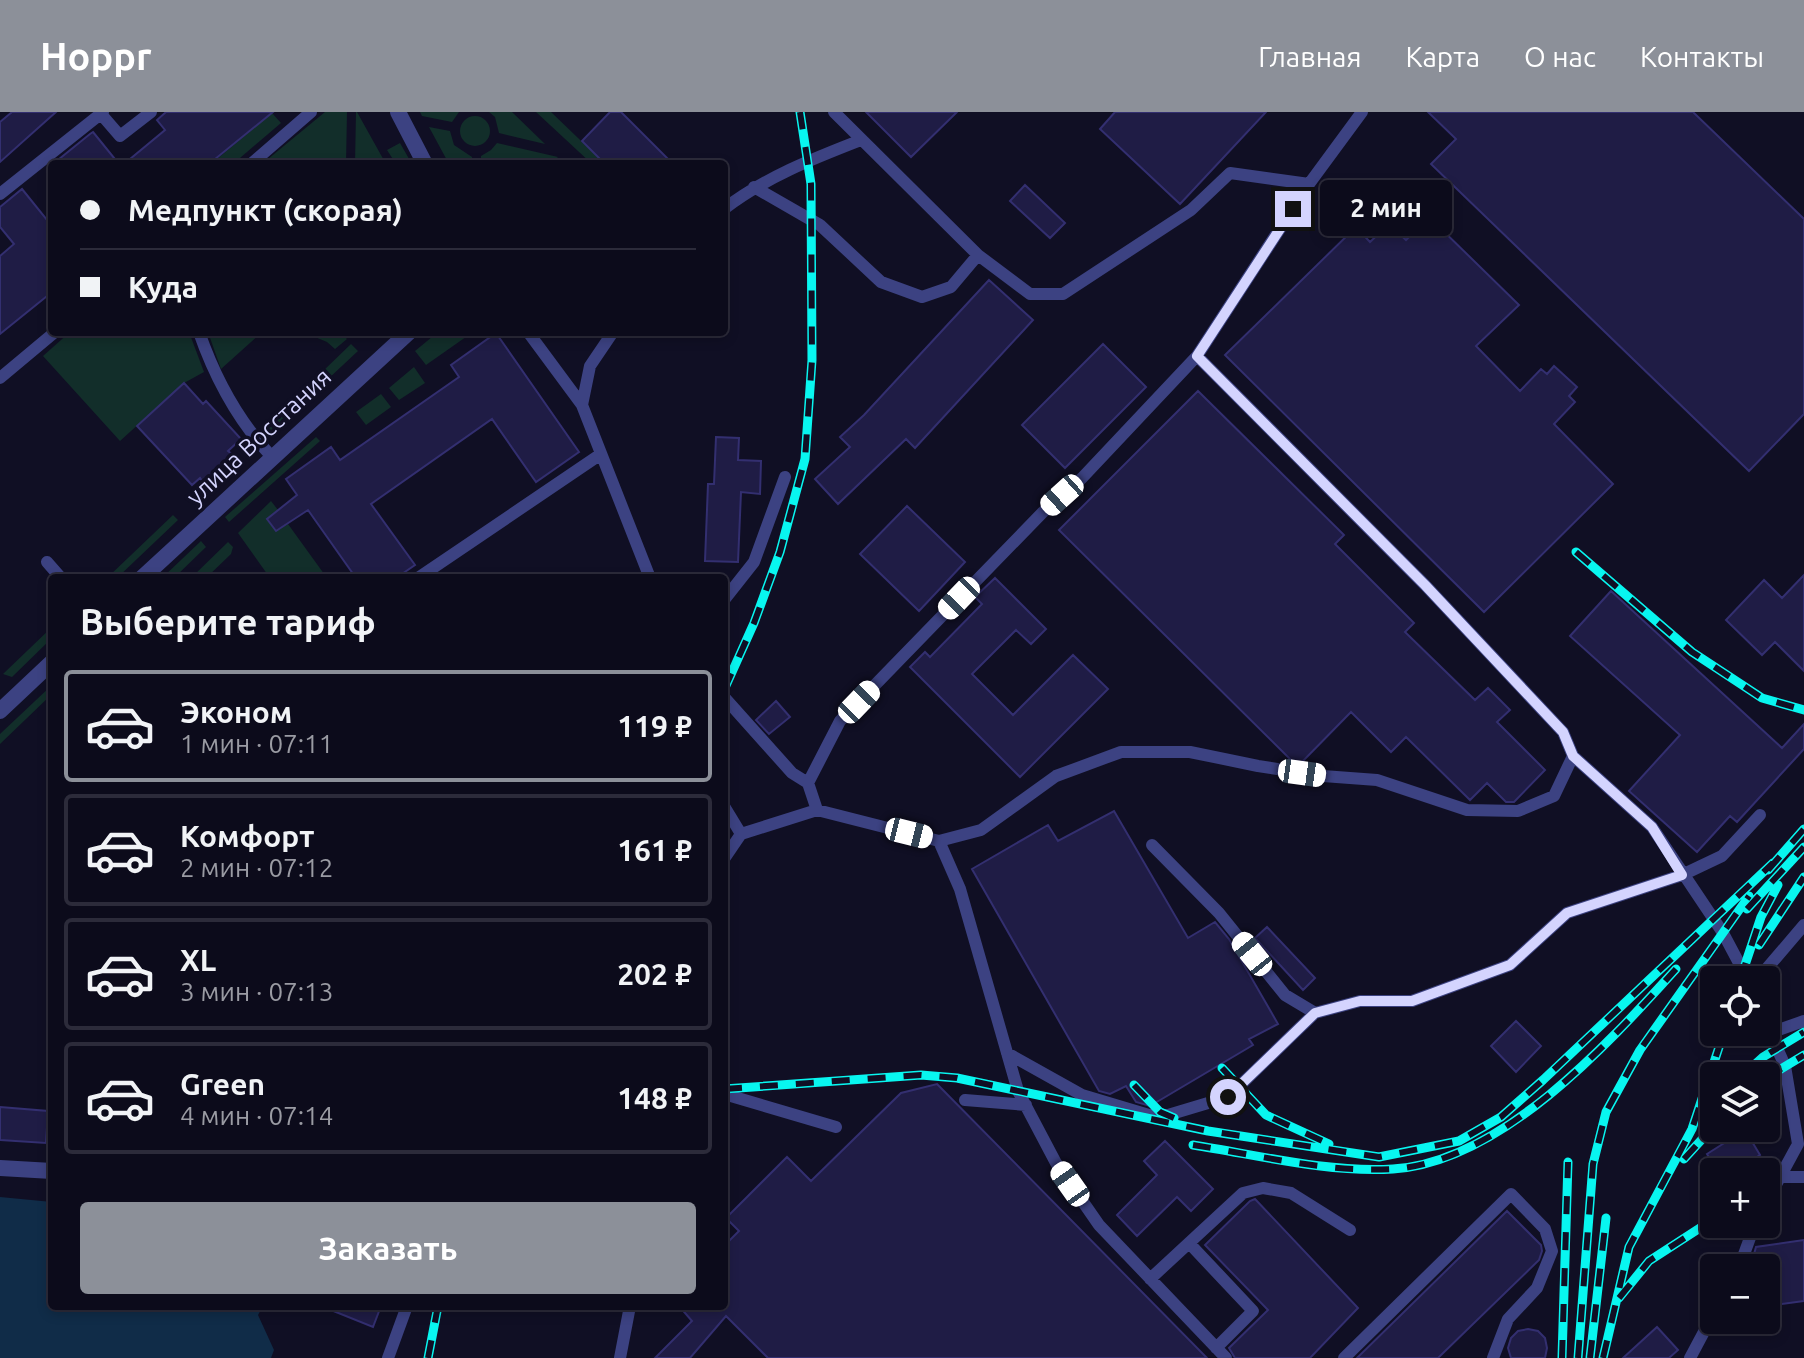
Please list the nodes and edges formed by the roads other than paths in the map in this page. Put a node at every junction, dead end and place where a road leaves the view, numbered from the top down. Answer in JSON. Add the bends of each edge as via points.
{"nodes":[{"id":1,"x":151,"y":112,"type":"edge"},
{"id":2,"x":311,"y":112,"type":"edge"},
{"id":3,"x":398,"y":112,"type":"edge"},
{"id":4,"x":834,"y":112,"type":"edge"},
{"id":5,"x":1362,"y":112,"type":"edge"},
{"id":6,"x":102,"y":113,"type":"edge"},
{"id":7,"x":861,"y":140,"type":"junction"},
{"id":8,"x":256,"y":160,"type":"edge"},
{"id":9,"x":423,"y":160,"type":"edge"},
{"id":10,"x":1309,"y":184,"type":"junction"},
{"id":11,"x":754,"y":187,"type":"junction"},
{"id":12,"x":0,"y":194,"type":"edge"},
{"id":13,"x":728,"y":206,"type":"edge"},
{"id":14,"x":978,"y":255,"type":"junction"},
{"id":15,"x":50,"y":336,"type":"edge"},
{"id":16,"x":200,"y":336,"type":"edge"},
{"id":17,"x":405,"y":336,"type":"edge"},
{"id":18,"x":531,"y":336,"type":"edge"},
{"id":19,"x":610,"y":336,"type":"edge"},
{"id":20,"x":1197,"y":356,"type":"junction"},
{"id":21,"x":0,"y":378,"type":"edge"},
{"id":22,"x":582,"y":405,"type":"junction"},
{"id":23,"x":601,"y":454,"type":"junction"},
{"id":24,"x":272,"y":457,"type":"junction"},
{"id":25,"x":785,"y":477,"type":"dead end"},
{"id":26,"x":47,"y":562,"type":"dead end"},
{"id":27,"x":58,"y":574,"type":"edge"},
{"id":28,"x":146,"y":574,"type":"edge"},
{"id":29,"x":424,"y":574,"type":"edge"},
{"id":30,"x":648,"y":574,"type":"edge"},
{"id":31,"x":728,"y":595,"type":"edge"},
{"id":32,"x":48,"y":665,"type":"edge"},
{"id":33,"x":728,"y":701,"type":"edge"},
{"id":34,"x":2,"y":704,"type":"edge"},
{"id":35,"x":1573,"y":756,"type":"junction"},
{"id":36,"x":808,"y":783,"type":"junction"},
{"id":37,"x":817,"y":810,"type":"junction"},
{"id":38,"x":728,"y":813,"type":"edge"},
{"id":39,"x":1760,"y":815,"type":"dead end"},
{"id":40,"x":741,"y":834,"type":"junction"},
{"id":41,"x":939,"y":841,"type":"junction"},
{"id":42,"x":1152,"y":845,"type":"dead end"},
{"id":43,"x":728,"y":853,"type":"edge"},
{"id":44,"x":1682,"y":875,"type":"junction"},
{"id":45,"x":1804,"y":925,"type":"edge"},
{"id":46,"x":1741,"y":966,"type":"edge"},
{"id":47,"x":1769,"y":966,"type":"edge"},
{"id":48,"x":1315,"y":1013,"type":"junction"},
{"id":49,"x":1804,"y":1021,"type":"edge"},
{"id":50,"x":1780,"y":1026,"type":"edge"},
{"id":51,"x":1776,"y":1046,"type":"edge"},
{"id":52,"x":1007,"y":1053,"type":"junction"},
{"id":53,"x":728,"y":1095,"type":"edge"},
{"id":54,"x":965,"y":1100,"type":"dead end"},
{"id":55,"x":1026,"y":1105,"type":"junction"},
{"id":56,"x":836,"y":1127,"type":"dead end"},
{"id":57,"x":0,"y":1168,"type":"edge"},
{"id":58,"x":48,"y":1171,"type":"edge"},
{"id":59,"x":1780,"y":1177,"type":"joint"},
{"id":60,"x":1804,"y":1177,"type":"edge"},
{"id":61,"x":1350,"y":1230,"type":"dead end"},
{"id":62,"x":1189,"y":1243,"type":"junction"},
{"id":63,"x":1150,"y":1279,"type":"junction"},
{"id":64,"x":406,"y":1310,"type":"edge"},
{"id":65,"x":629,"y":1310,"type":"edge"},
{"id":66,"x":1703,"y":1334,"type":"edge"},
{"id":67,"x":1216,"y":1348,"type":"junction"},
{"id":68,"x":388,"y":1358,"type":"edge"},
{"id":69,"x":620,"y":1358,"type":"edge"},
{"id":70,"x":1226,"y":1358,"type":"edge"},
{"id":71,"x":1344,"y":1358,"type":"edge"},
{"id":72,"x":1493,"y":1358,"type":"edge"},
{"id":73,"x":1690,"y":1358,"type":"edge"}],
"edges":[{"from":1,"to":6,"type":"lane","via":[[120,136]]},
{"from":2,"to":8,"type":"lane"},
{"from":3,"to":9,"type":"street"},
{"from":4,"to":7,"type":"lane"},
{"from":5,"to":10,"type":"lane"},
{"from":6,"to":12,"type":"lane"},
{"from":7,"to":11,"type":"lane"},
{"from":7,"to":14,"type":"lane"},
{"from":10,"to":14,"type":"lane","via":[[1230,173],[1191,210],[1063,294],[1030,294]]},
{"from":10,"to":20,"type":"lane"},
{"from":11,"to":13,"type":"lane"},
{"from":11,"to":14,"type":"lane","via":[[820,225],[881,282],[922,297],[951,287]]},
{"from":15,"to":21,"type":"lane"},
{"from":16,"to":24,"type":"lane","via":[[212,370],[253,437]]},
{"from":17,"to":24,"type":"street","name":"улица Восстания"},
{"from":18,"to":22,"type":"lane"},
{"from":19,"to":22,"type":"lane","via":[[590,366]]},
{"from":20,"to":35,"type":"lane","via":[[1436,596],[1563,732]]},
{"from":20,"to":36,"type":"lane","via":[[840,721]]},
{"from":22,"to":23,"type":"lane"},
{"from":23,"to":29,"type":"lane"},
{"from":23,"to":30,"type":"lane"},
{"from":24,"to":28,"type":"street","name":"улица Восстания"},
{"from":25,"to":31,"type":"lane","via":[[754,562]]},
{"from":26,"to":27,"type":"lane"},
{"from":32,"to":34,"type":"street"},
{"from":33,"to":36,"type":"lane","via":[[792,773]]},
{"from":35,"to":41,"type":"lane","via":[[1554,796],[1518,811],[1467,810],[1377,780],[1190,752],[1121,752],[1056,776],[981,830]]},
{"from":35,"to":44,"type":"lane","via":[[1652,827]]},
{"from":36,"to":37,"type":"lane"},
{"from":37,"to":40,"type":"lane"},
{"from":37,"to":41,"type":"lane"},
{"from":38,"to":40,"type":"lane"},
{"from":39,"to":44,"type":"lane","via":[[1722,856]]},
{"from":40,"to":43,"type":"lane"},
{"from":41,"to":52,"type":"lane","via":[[960,889]]},
{"from":42,"to":48,"type":"lane","via":[[1219,913],[1285,995]]},
{"from":44,"to":46,"type":"lane"},
{"from":44,"to":48,"type":"lane","via":[[1567,913],[1510,965],[1412,1001],[1360,1001]]},
{"from":45,"to":47,"type":"lane"},
{"from":48,"to":52,"type":"lane","via":[[1228,1097],[1168,1115],[1149,1115],[1082,1095]]},
{"from":49,"to":50,"type":"lane"},
{"from":51,"to":59,"type":"lane","via":[[1785,1066],[1798,1144]]},
{"from":52,"to":55,"type":"lane"},
{"from":53,"to":56,"type":"lane"},
{"from":54,"to":55,"type":"lane"},
{"from":55,"to":63,"type":"lane","via":[[1056,1163],[1099,1225]]},
{"from":57,"to":58,"type":"street"},
{"from":59,"to":60,"type":"lane"},
{"from":61,"to":62,"type":"lane","via":[[1291,1193],[1263,1188],[1243,1193]]},
{"from":62,"to":63,"type":"lane"},
{"from":62,"to":67,"type":"lane","via":[[1253,1311]]},
{"from":63,"to":67,"type":"lane"},
{"from":64,"to":68,"type":"lane"},
{"from":65,"to":69,"type":"lane"},
{"from":66,"to":73,"type":"lane"},
{"from":67,"to":70,"type":"lane"},
{"from":71,"to":72,"type":"lane","via":[[1511,1194],[1545,1229],[1552,1251],[1537,1288],[1508,1319]]}]}
